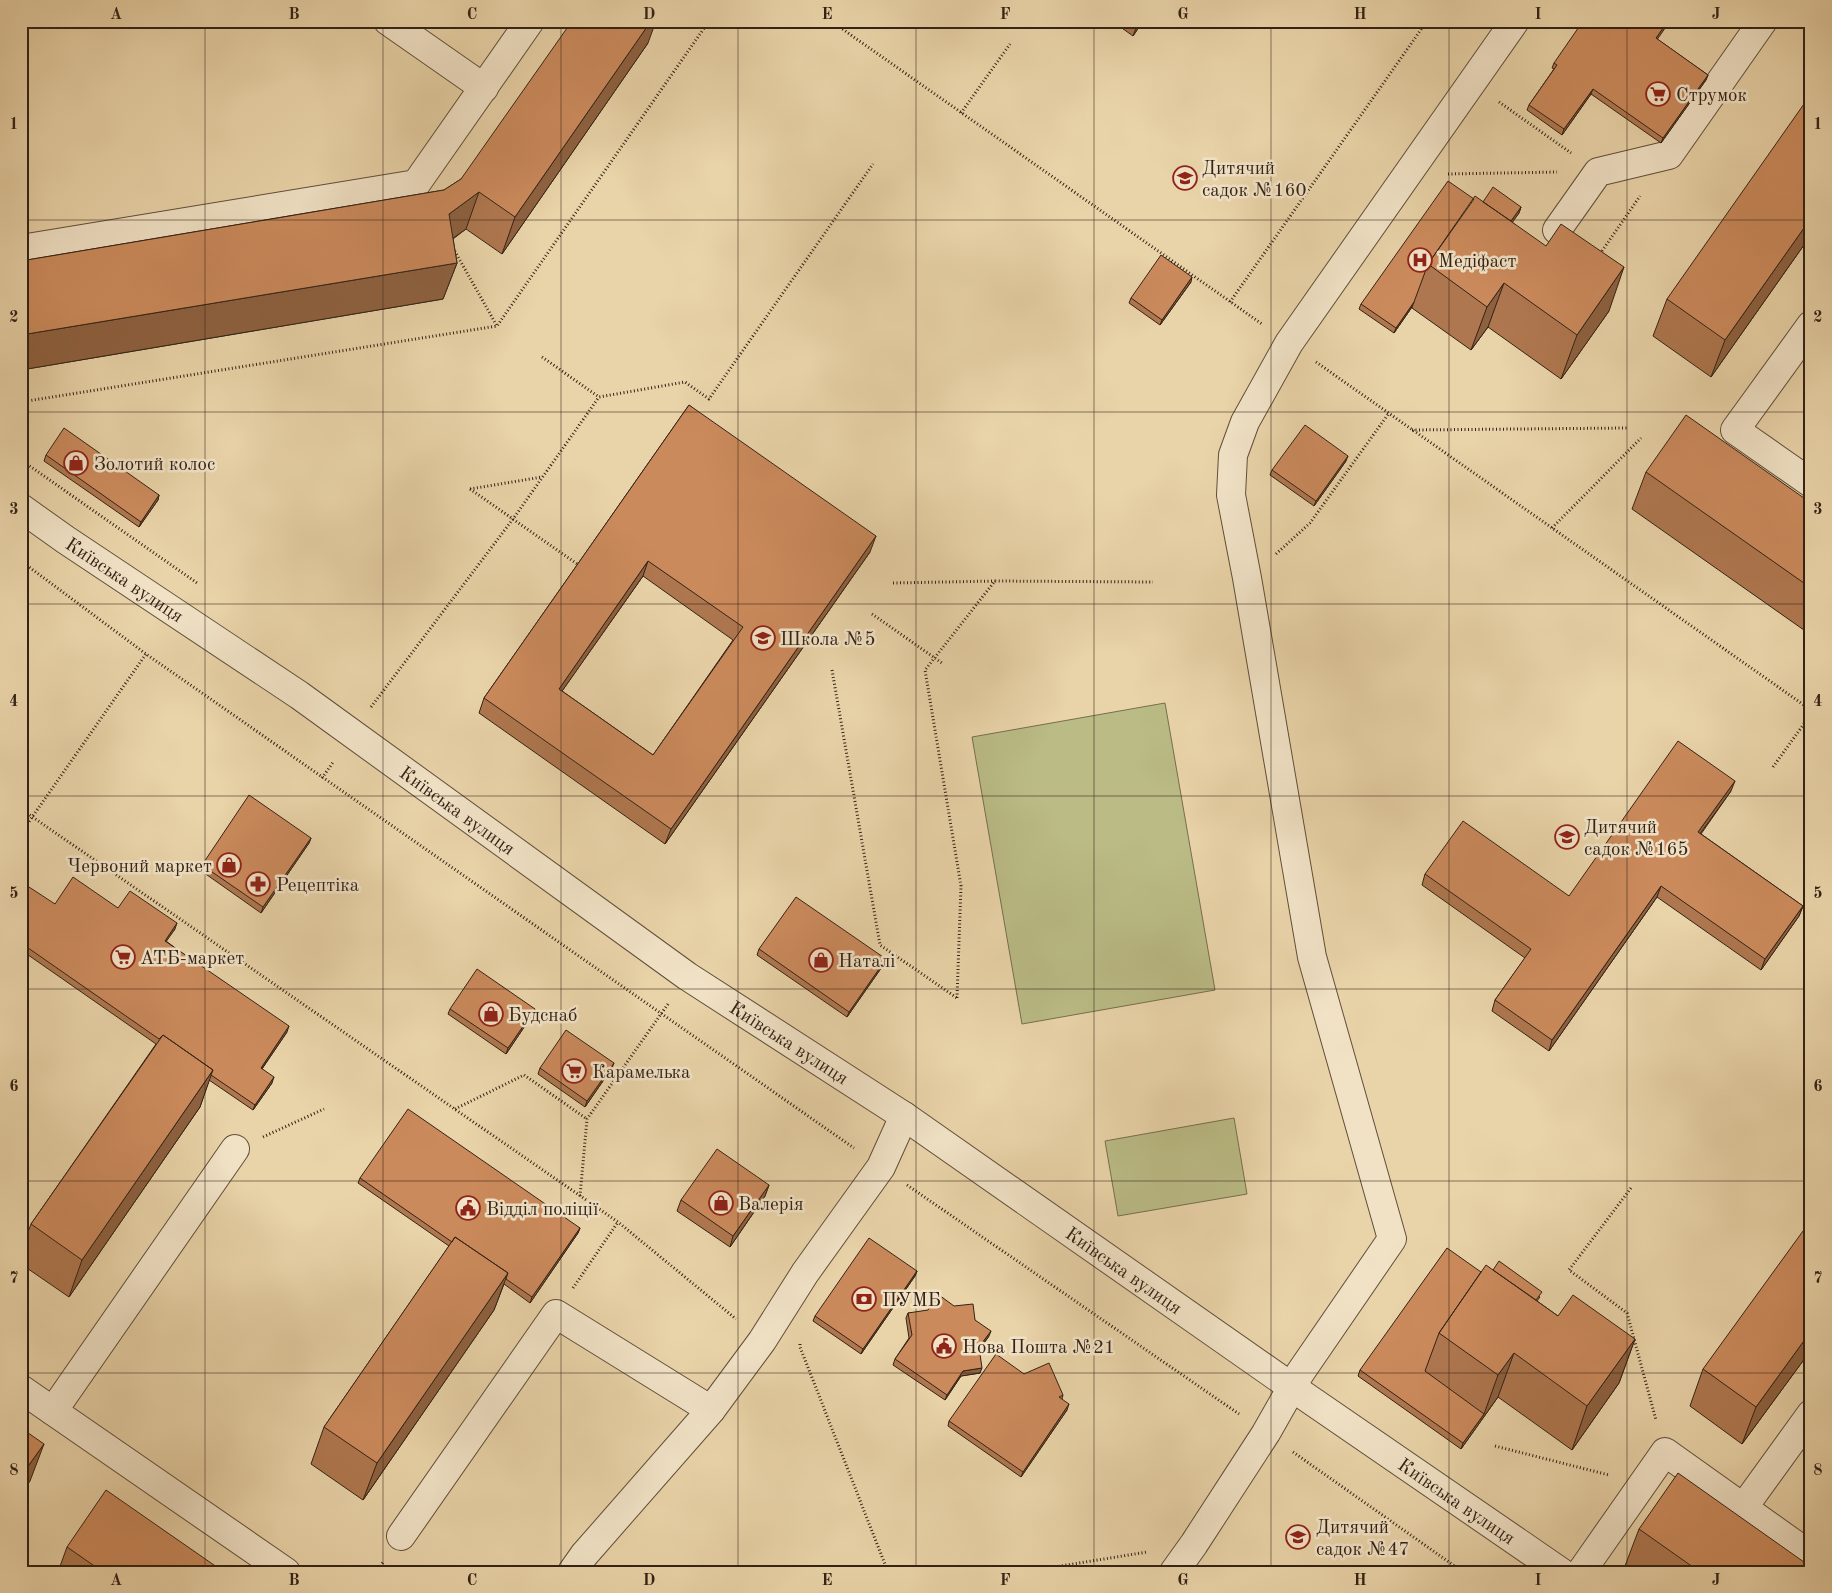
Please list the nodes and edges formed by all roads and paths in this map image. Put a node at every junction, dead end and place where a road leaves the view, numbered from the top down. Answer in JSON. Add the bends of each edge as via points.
{"nodes":[{"id":1,"x":388,"y":21,"type":"edge"},
{"id":2,"x":530,"y":21,"type":"edge"},
{"id":3,"x":709,"y":21,"type":"edge"},
{"id":4,"x":831,"y":21,"type":"edge"},
{"id":5,"x":1427,"y":21,"type":"edge"},
{"id":6,"x":1514,"y":21,"type":"edge"},
{"id":7,"x":1763,"y":21,"type":"edge"},
{"id":8,"x":1010,"y":44,"type":"dead end"},
{"id":9,"x":1471,"y":83,"type":"junction"},
{"id":10,"x":484,"y":88,"type":"junction"},
{"id":11,"x":961,"y":113,"type":"junction"},
{"id":12,"x":873,"y":164,"type":"dead end"},
{"id":13,"x":1598,"y":172,"type":"junction"},
{"id":14,"x":1408,"y":174,"type":"junction"},
{"id":15,"x":1641,"y":195,"type":"dead end"},
{"id":16,"x":1557,"y":230,"type":"edge"},
{"id":17,"x":449,"y":241,"type":"edge"},
{"id":18,"x":21,"y":249,"type":"edge"},
{"id":19,"x":1602,"y":251,"type":"edge"},
{"id":20,"x":1230,"y":302,"type":"junction"},
{"id":21,"x":1811,"y":325,"type":"edge"},
{"id":22,"x":497,"y":326,"type":"junction"},
{"id":23,"x":1289,"y":343,"type":"junction"},
{"id":24,"x":542,"y":357,"type":"dead end"},
{"id":25,"x":599,"y":397,"type":"junction"},
{"id":26,"x":21,"y":402,"type":"edge"},
{"id":27,"x":1389,"y":413,"type":"junction"},
{"id":28,"x":1627,"y":428,"type":"dead end"},
{"id":29,"x":1412,"y":430,"type":"junction"},
{"id":30,"x":1641,"y":438,"type":"dead end"},
{"id":31,"x":21,"y":460,"type":"edge"},
{"id":32,"x":543,"y":477,"type":"junction"},
{"id":33,"x":1811,"y":483,"type":"edge"},
{"id":34,"x":21,"y":508,"type":"edge"},
{"id":35,"x":513,"y":519,"type":"junction"},
{"id":36,"x":1552,"y":528,"type":"junction"},
{"id":37,"x":21,"y":561,"type":"edge"},
{"id":38,"x":581,"y":567,"type":"edge"},
{"id":39,"x":1247,"y":578,"type":"junction"},
{"id":40,"x":995,"y":581,"type":"junction"},
{"id":41,"x":1154,"y":582,"type":"dead end"},
{"id":42,"x":197,"y":583,"type":"dead end"},
{"id":43,"x":893,"y":583,"type":"dead end"},
{"id":44,"x":872,"y":614,"type":"dead end"},
{"id":45,"x":146,"y":654,"type":"junction"},
{"id":46,"x":935,"y":658,"type":"junction"},
{"id":47,"x":942,"y":663,"type":"dead end"},
{"id":48,"x":832,"y":670,"type":"dead end"},
{"id":49,"x":1811,"y":710,"type":"edge"},
{"id":50,"x":1811,"y":714,"type":"edge"},
{"id":51,"x":351,"y":733,"type":"junction"},
{"id":52,"x":1773,"y":767,"type":"dead end"},
{"id":53,"x":322,"y":778,"type":"junction"},
{"id":54,"x":21,"y":809,"type":"edge"},
{"id":55,"x":33,"y":816,"type":"junction"},
{"id":56,"x":21,"y":833,"type":"edge"},
{"id":57,"x":158,"y":903,"type":"junction"},
{"id":58,"x":155,"y":908,"type":"edge"},
{"id":59,"x":687,"y":976,"type":"junction"},
{"id":60,"x":661,"y":1014,"type":"junction"},
{"id":61,"x":324,"y":1109,"type":"dead end"},
{"id":62,"x":455,"y":1109,"type":"junction"},
{"id":63,"x":904,"y":1116,"type":"junction"},
{"id":64,"x":587,"y":1119,"type":"junction"},
{"id":65,"x":235,"y":1149,"type":"joint"},
{"id":66,"x":881,"y":1167,"type":"junction"},
{"id":67,"x":1631,"y":1188,"type":"dead end"},
{"id":68,"x":580,"y":1196,"type":"junction"},
{"id":69,"x":618,"y":1222,"type":"junction"},
{"id":70,"x":556,"y":1314,"type":"junction"},
{"id":71,"x":762,"y":1341,"type":"junction"},
{"id":72,"x":800,"y":1347,"type":"dead end"},
{"id":73,"x":1292,"y":1388,"type":"junction"},
{"id":74,"x":21,"y":1389,"type":"edge"},
{"id":75,"x":711,"y":1410,"type":"junction"},
{"id":76,"x":53,"y":1411,"type":"junction"},
{"id":77,"x":1811,"y":1414,"type":"edge"},
{"id":78,"x":1266,"y":1433,"type":"junction"},
{"id":79,"x":1496,"y":1446,"type":"edge"},
{"id":80,"x":1665,"y":1452,"type":"junction"},
{"id":81,"x":1644,"y":1484,"type":"junction"},
{"id":82,"x":1743,"y":1508,"type":"junction"},
{"id":83,"x":401,"y":1536,"type":"dead end"},
{"id":84,"x":1194,"y":1544,"type":"junction"},
{"id":85,"x":1811,"y":1556,"type":"edge"},
{"id":86,"x":286,"y":1572,"type":"edge"},
{"id":87,"x":572,"y":1572,"type":"edge"},
{"id":88,"x":888,"y":1572,"type":"edge"},
{"id":89,"x":1024,"y":1572,"type":"edge"},
{"id":90,"x":1174,"y":1572,"type":"edge"},
{"id":91,"x":1463,"y":1572,"type":"edge"},
{"id":92,"x":1561,"y":1572,"type":"edge"},
{"id":93,"x":1581,"y":1572,"type":"edge"}],
"edges":[{"from":1,"to":10,"type":"street"},
{"from":2,"to":10,"type":"street"},
{"from":3,"to":22,"type":"path"},
{"from":4,"to":11,"type":"path"},
{"from":5,"to":20,"type":"path"},
{"from":6,"to":9,"type":"street"},
{"from":7,"to":13,"type":"street","via":[[1669,155]]},
{"from":8,"to":11,"type":"path"},
{"from":9,"to":13,"type":"path"},
{"from":9,"to":14,"type":"street"},
{"from":10,"to":18,"type":"street","via":[[416,184]]},
{"from":11,"to":20,"type":"path"},
{"from":12,"to":25,"type":"path","via":[[709,399],[684,382]]},
{"from":13,"to":14,"type":"path"},
{"from":13,"to":16,"type":"street"},
{"from":14,"to":23,"type":"street"},
{"from":15,"to":19,"type":"path"},
{"from":17,"to":22,"type":"path"},
{"from":20,"to":23,"type":"path"},
{"from":21,"to":33,"type":"street","via":[[1735,430]]},
{"from":22,"to":26,"type":"path"},
{"from":23,"to":27,"type":"path"},
{"from":23,"to":39,"type":"street","via":[[1245,422],[1233,455],[1230,495]]},
{"from":24,"to":25,"type":"path"},
{"from":25,"to":32,"type":"path"},
{"from":27,"to":29,"type":"path"},
{"from":27,"to":39,"type":"path","via":[[1310,523]]},
{"from":28,"to":29,"type":"path"},
{"from":29,"to":36,"type":"path"},
{"from":30,"to":36,"type":"path"},
{"from":31,"to":42,"type":"path"},
{"from":32,"to":35,"type":"path"},
{"from":32,"to":35,"type":"path","via":[[470,489]]},
{"from":34,"to":51,"type":"street","name":"Київська вулиця"},
{"from":35,"to":38,"type":"path"},
{"from":35,"to":51,"type":"path"},
{"from":36,"to":49,"type":"path"},
{"from":37,"to":45,"type":"path"},
{"from":39,"to":73,"type":"street","via":[[1312,957],[1392,1239]]},
{"from":40,"to":41,"type":"path"},
{"from":40,"to":43,"type":"path"},
{"from":40,"to":46,"type":"path"},
{"from":44,"to":46,"type":"path"},
{"from":45,"to":53,"type":"path"},
{"from":45,"to":55,"type":"path"},
{"from":46,"to":47,"type":"path"},
{"from":46,"to":48,"type":"path","via":[[925,670],[961,886],[957,998],[880,946]]},
{"from":50,"to":52,"type":"path"},
{"from":51,"to":53,"type":"path"},
{"from":51,"to":59,"type":"street","name":"Київська вулиця"},
{"from":53,"to":60,"type":"path"},
{"from":54,"to":55,"type":"path"},
{"from":55,"to":56,"type":"path"},
{"from":55,"to":57,"type":"path"},
{"from":57,"to":58,"type":"path"},
{"from":57,"to":62,"type":"path"},
{"from":59,"to":60,"type":"path"},
{"from":59,"to":63,"type":"street","name":"Київська вулиця"},
{"from":60,"to":64,"type":"path"},
{"from":60,"to":66,"type":"path"},
{"from":61,"to":65,"type":"path"},
{"from":62,"to":64,"type":"path","via":[[524,1075]]},
{"from":62,"to":68,"type":"path"},
{"from":63,"to":66,"type":"street"},
{"from":63,"to":73,"type":"street","name":"Київська вулиця"},
{"from":64,"to":68,"type":"path"},
{"from":65,"to":76,"type":"street"},
{"from":66,"to":71,"type":"street","via":[[805,1273]]},
{"from":66,"to":78,"type":"path"},
{"from":67,"to":80,"type":"path","via":[[1569,1270],[1627,1313]]},
{"from":68,"to":69,"type":"path"},
{"from":69,"to":70,"type":"path"},
{"from":69,"to":71,"type":"path"},
{"from":70,"to":75,"type":"street"},
{"from":70,"to":83,"type":"street"},
{"from":71,"to":75,"type":"street"},
{"from":72,"to":88,"type":"path"},
{"from":73,"to":78,"type":"street"},
{"from":73,"to":92,"type":"street","name":"Київська вулиця"},
{"from":74,"to":76,"type":"street"},
{"from":75,"to":87,"type":"street"},
{"from":76,"to":86,"type":"street"},
{"from":77,"to":82,"type":"street"},
{"from":78,"to":84,"type":"street"},
{"from":78,"to":91,"type":"path"},
{"from":79,"to":81,"type":"path"},
{"from":80,"to":81,"type":"street"},
{"from":80,"to":82,"type":"street"},
{"from":81,"to":93,"type":"street"},
{"from":82,"to":85,"type":"street"},
{"from":84,"to":89,"type":"path"},
{"from":84,"to":90,"type":"street"}]}
